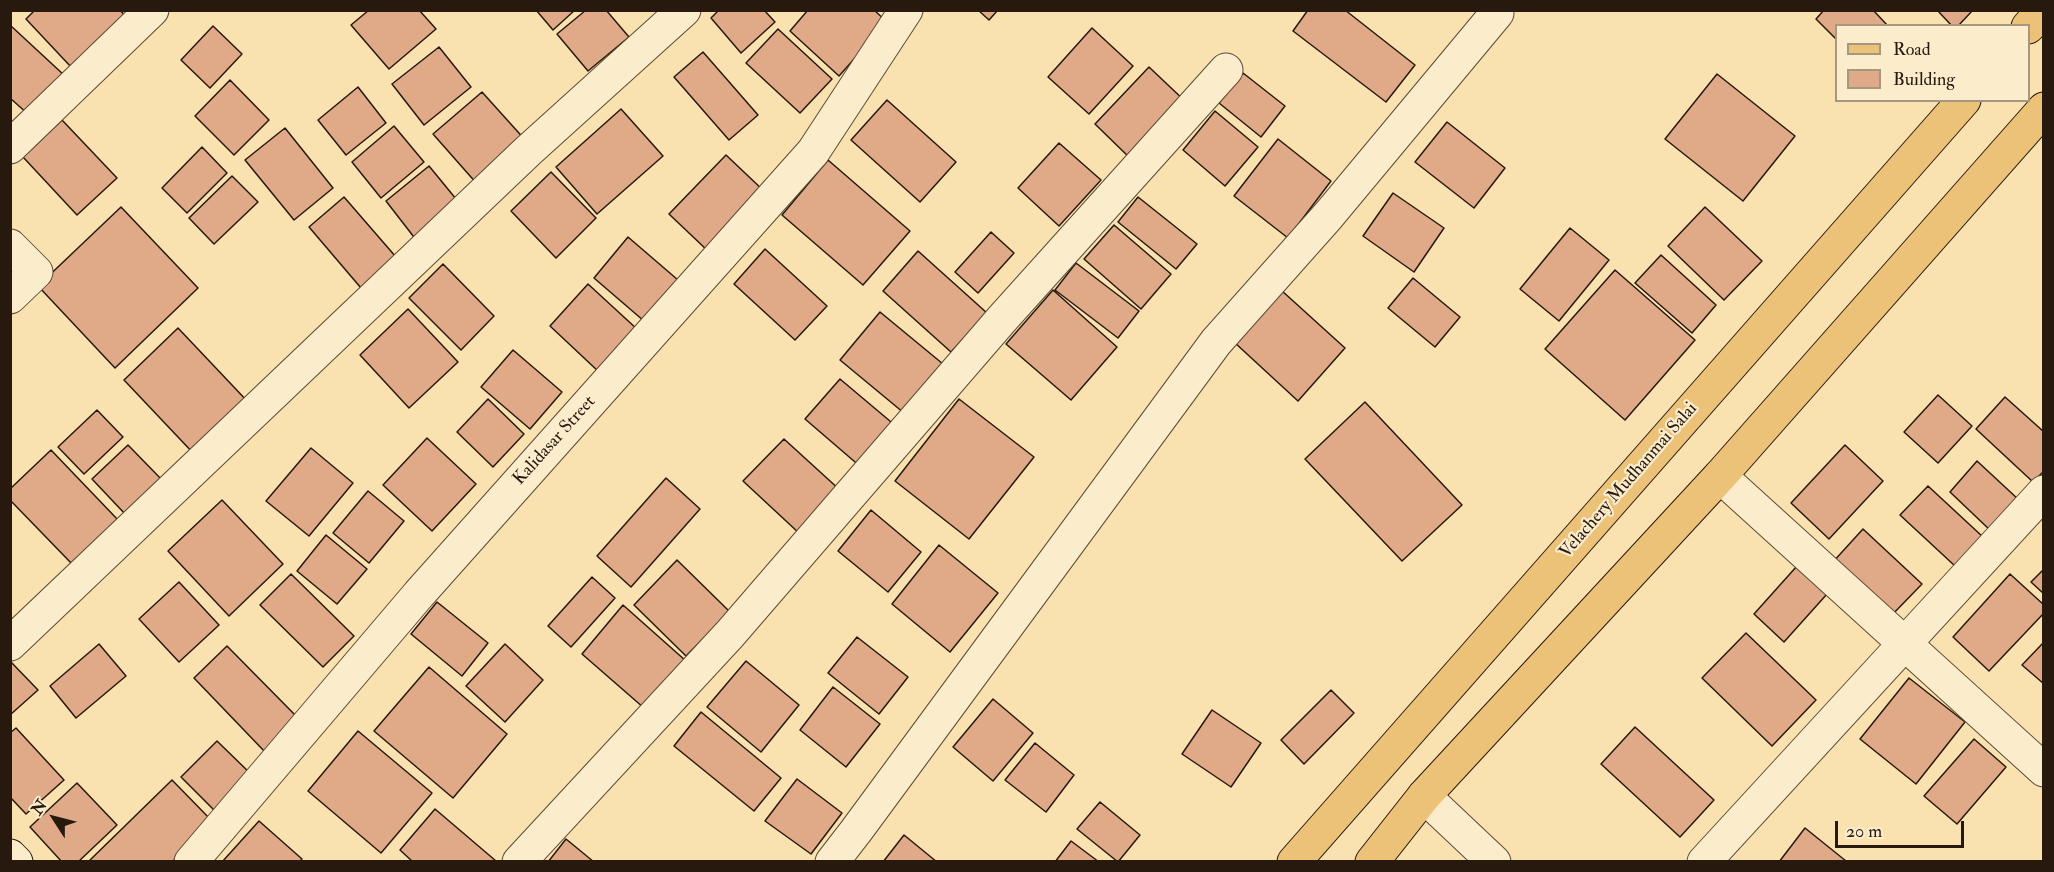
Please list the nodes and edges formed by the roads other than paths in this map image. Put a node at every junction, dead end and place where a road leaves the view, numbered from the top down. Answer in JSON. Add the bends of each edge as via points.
{"nodes":[{"id":1,"x":152,"y":10,"type":"edge"},
{"id":2,"x":684,"y":10,"type":"edge"},
{"id":3,"x":906,"y":10,"type":"edge"},
{"id":4,"x":2043,"y":10,"type":"edge"},
{"id":5,"x":1497,"y":13,"type":"dead end"},
{"id":6,"x":2030,"y":25,"type":"edge"},
{"id":7,"x":1226,"y":70,"type":"dead end"},
{"id":8,"x":1962,"y":102,"type":"edge"},
{"id":9,"x":2043,"y":109,"type":"edge"},
{"id":10,"x":10,"y":147,"type":"edge"},
{"id":11,"x":10,"y":246,"type":"edge"},
{"id":12,"x":10,"y":297,"type":"edge"},
{"id":13,"x":1720,"y":476,"type":"junction"},
{"id":14,"x":2043,"y":492,"type":"edge"},
{"id":15,"x":1904,"y":643,"type":"junction"},
{"id":16,"x":10,"y":644,"type":"edge"},
{"id":17,"x":2043,"y":770,"type":"edge"},
{"id":18,"x":1424,"y":796,"type":"junction"},
{"id":19,"x":10,"y":856,"type":"edge"},
{"id":20,"x":16,"y":861,"type":"edge"},
{"id":21,"x":191,"y":861,"type":"edge"},
{"id":22,"x":519,"y":861,"type":"edge"},
{"id":23,"x":832,"y":861,"type":"edge"},
{"id":24,"x":1294,"y":861,"type":"edge"},
{"id":25,"x":1372,"y":861,"type":"edge"},
{"id":26,"x":1494,"y":861,"type":"edge"},
{"id":27,"x":1704,"y":861,"type":"edge"}],
"edges":[{"from":1,"to":10,"type":"street"},
{"from":2,"to":16,"type":"street","via":[[528,151]]},
{"from":3,"to":21,"type":"street","name":"Kalidasar Street","via":[[813,152],[419,594]]},
{"from":4,"to":6,"type":"main road"},
{"from":5,"to":23,"type":"street","via":[[1328,216],[1216,342]]},
{"from":7,"to":22,"type":"street","via":[[1002,319],[730,634]]},
{"from":8,"to":24,"type":"main road","name":"Velachery Mudhanmai Salai"},
{"from":9,"to":13,"type":"main road"},
{"from":11,"to":12,"type":"street","via":[[36,272]]},
{"from":13,"to":15,"type":"street"},
{"from":13,"to":18,"type":"main road"},
{"from":14,"to":15,"type":"street"},
{"from":15,"to":17,"type":"street"},
{"from":15,"to":27,"type":"street"},
{"from":18,"to":25,"type":"main road"},
{"from":18,"to":26,"type":"street"},
{"from":19,"to":20,"type":"street"}]}
